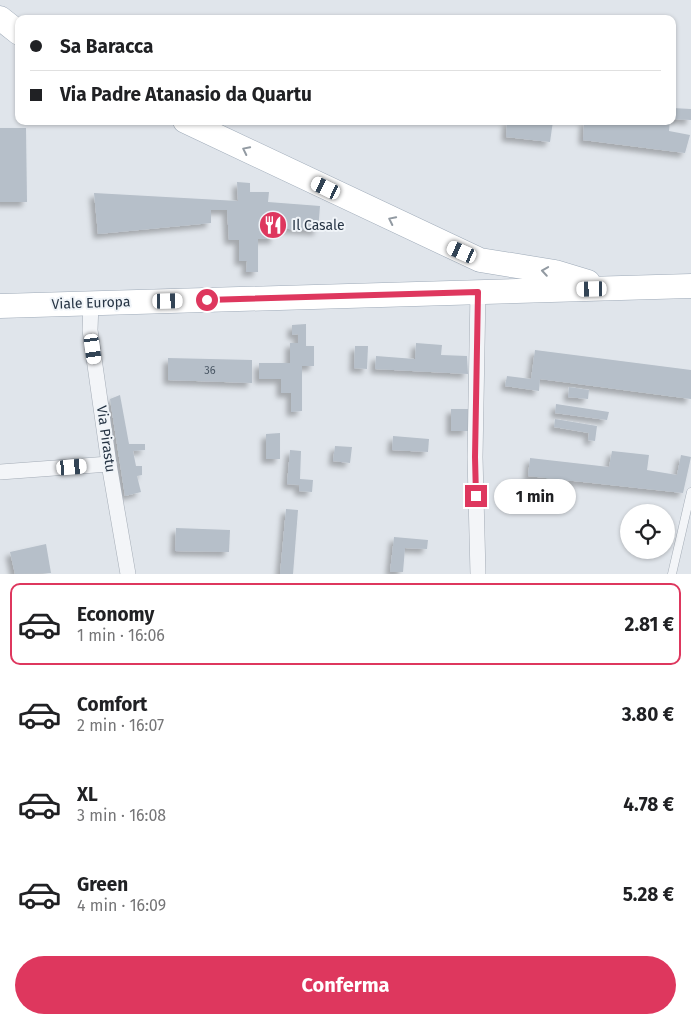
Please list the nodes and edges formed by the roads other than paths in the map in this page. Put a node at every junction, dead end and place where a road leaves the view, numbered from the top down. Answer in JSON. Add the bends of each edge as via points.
{"nodes":[{"id":1,"x":0,"y":18,"type":"edge"},
{"id":2,"x":15,"y":30,"type":"edge"},
{"id":3,"x":193,"y":125,"type":"edge"},
{"id":4,"x":691,"y":286,"type":"edge"},
{"id":5,"x":609,"y":288,"type":"junction"},
{"id":6,"x":478,"y":292,"type":"junction"},
{"id":7,"x":91,"y":304,"type":"junction"},
{"id":8,"x":0,"y":306,"type":"edge"},
{"id":9,"x":109,"y":464,"type":"junction"},
{"id":10,"x":0,"y":472,"type":"edge"},
{"id":11,"x":691,"y":492,"type":"edge"},
{"id":12,"x":128,"y":574,"type":"edge"},
{"id":13,"x":478,"y":574,"type":"edge"},
{"id":14,"x":672,"y":574,"type":"edge"}],
"edges":[{"from":1,"to":2,"type":"main road"},
{"from":5,"to":3,"type":"main road","one_way":true,"via":[[555,272],[480,260]]},
{"from":4,"to":5,"type":"main road","name":"Viale Europa"},
{"from":5,"to":6,"type":"main road","name":"Viale Europa"},
{"from":6,"to":7,"type":"main road","name":"Viale Europa"},
{"from":6,"to":13,"type":"street","via":[[475,457]]},
{"from":7,"to":8,"type":"main road","name":"Viale Europa"},
{"from":7,"to":9,"type":"street","name":"Via Pirastu","via":[[90,330]]},
{"from":9,"to":10,"type":"street"},
{"from":9,"to":12,"type":"street","name":"Via Pirastu"},
{"from":11,"to":14,"type":"lane"}]}
